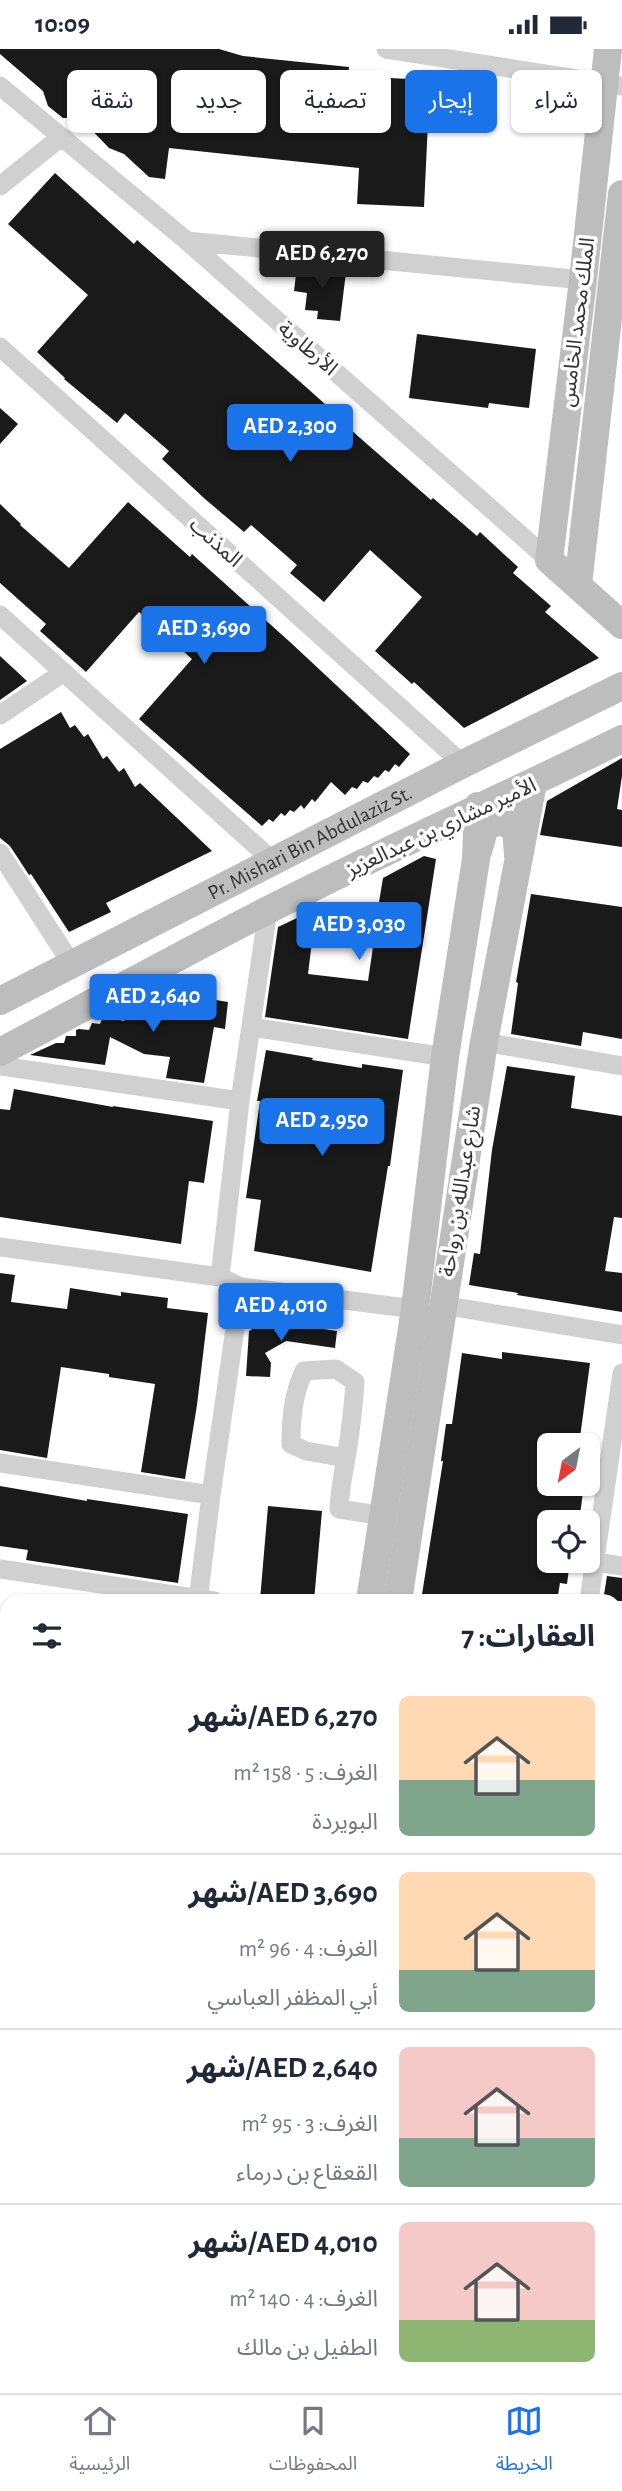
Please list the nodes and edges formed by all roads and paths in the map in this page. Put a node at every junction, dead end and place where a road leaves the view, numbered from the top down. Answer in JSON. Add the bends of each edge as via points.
{"nodes":[{"id":1,"x":386,"y":49,"type":"edge"},
{"id":2,"x":608,"y":49,"type":"edge"},
{"id":3,"x":612,"y":85,"type":"edge"},
{"id":4,"x":0,"y":86,"type":"edge"},
{"id":5,"x":61,"y":137,"type":"junction"},
{"id":6,"x":0,"y":186,"type":"edge"},
{"id":7,"x":622,"y":194,"type":"edge"},
{"id":8,"x":187,"y":241,"type":"junction"},
{"id":9,"x":583,"y":280,"type":"junction"},
{"id":10,"x":0,"y":348,"type":"edge"},
{"id":11,"x":612,"y":371,"type":"edge"},
{"id":12,"x":549,"y":560,"type":"junction"},
{"id":13,"x":578,"y":585,"type":"junction"},
{"id":14,"x":0,"y":615,"type":"edge"},
{"id":15,"x":622,"y":625,"type":"edge"},
{"id":16,"x":64,"y":672,"type":"junction"},
{"id":17,"x":622,"y":686,"type":"edge"},
{"id":18,"x":0,"y":715,"type":"edge"},
{"id":19,"x":622,"y":739,"type":"edge"},
{"id":20,"x":463,"y":764,"type":"junction"},
{"id":21,"x":533,"y":783,"type":"junction"},
{"id":22,"x":478,"y":806,"type":"junction"},
{"id":23,"x":0,"y":853,"type":"edge"},
{"id":24,"x":476,"y":859,"type":"junction"},
{"id":25,"x":273,"y":861,"type":"junction"},
{"id":26,"x":518,"y":861,"type":"junction"},
{"id":27,"x":268,"y":910,"type":"junction"},
{"id":28,"x":71,"y":963,"type":"junction"},
{"id":29,"x":0,"y":1001,"type":"edge"},
{"id":30,"x":251,"y":1027,"type":"junction"},
{"id":31,"x":484,"y":1042,"type":"junction"},
{"id":32,"x":0,"y":1052,"type":"edge"},
{"id":33,"x":444,"y":1057,"type":"junction"},
{"id":34,"x":0,"y":1066,"type":"edge"},
{"id":35,"x":622,"y":1066,"type":"edge"},
{"id":36,"x":240,"y":1101,"type":"junction"},
{"id":37,"x":0,"y":1247,"type":"edge"},
{"id":38,"x":220,"y":1277,"type":"junction"},
{"id":39,"x":241,"y":1287,"type":"junction"},
{"id":40,"x":428,"y":1307,"type":"junction"},
{"id":41,"x":622,"y":1335,"type":"edge"},
{"id":42,"x":622,"y":1373,"type":"edge"},
{"id":43,"x":346,"y":1458,"type":"junction"},
{"id":44,"x":0,"y":1463,"type":"edge"},
{"id":45,"x":211,"y":1495,"type":"junction"},
{"id":46,"x":384,"y":1516,"type":"junction"},
{"id":47,"x":600,"y":1533,"type":"edge"},
{"id":48,"x":600,"y":1563,"type":"edge"},
{"id":49,"x":622,"y":1566,"type":"edge"},
{"id":50,"x":0,"y":1569,"type":"edge"},
{"id":51,"x":594,"y":1573,"type":"edge"},
{"id":52,"x":164,"y":1594,"type":"edge"},
{"id":53,"x":203,"y":1594,"type":"edge"},
{"id":54,"x":371,"y":1594,"type":"edge"},
{"id":55,"x":399,"y":1594,"type":"edge"},
{"id":56,"x":590,"y":1594,"type":"edge"}],
"edges":[{"from":1,"to":3,"type":"street"},
{"from":2,"to":3,"type":"street","name":"الملك محمد الخامس"},
{"from":3,"to":9,"type":"street","name":"الملك محمد الخامس"},
{"from":4,"to":5,"type":"street","name":"الأرطاوية"},
{"from":5,"to":6,"type":"street"},
{"from":5,"to":8,"type":"street","name":"الأرطاوية"},
{"from":7,"to":11,"type":"street","name":"الملك محمد الخامس"},
{"from":8,"to":9,"type":"street"},
{"from":8,"to":12,"type":"street","name":"الأرطاوية"},
{"from":9,"to":12,"type":"street","name":"الملك محمد الخامس"},
{"from":10,"to":20,"type":"street","name":"المذنب"},
{"from":11,"to":13,"type":"street","name":"الملك محمد الخامس"},
{"from":12,"to":13,"type":"street"},
{"from":13,"to":15,"type":"street"},
{"from":14,"to":16,"type":"street"},
{"from":16,"to":18,"type":"street"},
{"from":16,"to":25,"type":"street"},
{"from":17,"to":20,"type":"street","name":"Pr. Mishari Bin Abdulaziz St."},
{"from":19,"to":21,"type":"street","name":"الأمير مشاري بن عبدالعزيز"},
{"from":20,"to":25,"type":"street","name":"Pr. Mishari Bin Abdulaziz St."},
{"from":21,"to":22,"type":"street","name":"الأمير مشاري بن عبدالعزيز"},
{"from":21,"to":26,"type":"street","name":"شارع عبدالله بن رواحة"},
{"from":22,"to":24,"type":"street","name":"شارع عبدالله بن رواحة"},
{"from":22,"to":27,"type":"street","name":"الأمير مشاري بن عبدالعزيز"},
{"from":23,"to":28,"type":"street"},
{"from":24,"to":26,"type":"street","via":[[485,827],[499,821],[516,827]]},
{"from":24,"to":33,"type":"street","name":"شارع عبدالله بن رواحة"},
{"from":25,"to":28,"type":"street","name":"Pr. Mishari Bin Abdulaziz St."},
{"from":26,"to":31,"type":"street","name":"شارع عبدالله بن رواحة"},
{"from":27,"to":30,"type":"street"},
{"from":27,"to":32,"type":"street","name":"الأمير مشاري بن عبدالعزيز"},
{"from":28,"to":29,"type":"street","name":"Pr. Mishari Bin Abdulaziz St."},
{"from":30,"to":33,"type":"street"},
{"from":30,"to":36,"type":"street"},
{"from":31,"to":35,"type":"street"},
{"from":31,"to":40,"type":"street","name":"شارع عبدالله بن رواحة"},
{"from":33,"to":40,"type":"street","name":"شارع عبدالله بن رواحة"},
{"from":34,"to":36,"type":"street"},
{"from":36,"to":38,"type":"street"},
{"from":37,"to":38,"type":"street"},
{"from":38,"to":39,"type":"street"},
{"from":39,"to":40,"type":"street"},
{"from":39,"to":45,"type":"street"},
{"from":40,"to":41,"type":"street"},
{"from":40,"to":46,"type":"street","name":"شارع عبدالله بن رواحة"},
{"from":40,"to":55,"type":"street","name":"شارع عبدالله بن رواحة"},
{"from":42,"to":47,"type":"street"},
{"from":43,"to":43,"type":"street","via":[[355,1382],[336,1369],[304,1371],[295,1390],[291,1444]]},
{"from":43,"to":46,"type":"street","via":[[339,1509]]},
{"from":44,"to":45,"type":"street"},
{"from":45,"to":53,"type":"street"},
{"from":46,"to":54,"type":"street","name":"شارع عبدالله بن رواحة"},
{"from":48,"to":49,"type":"street"},
{"from":50,"to":52,"type":"street"},
{"from":51,"to":56,"type":"street"}]}
